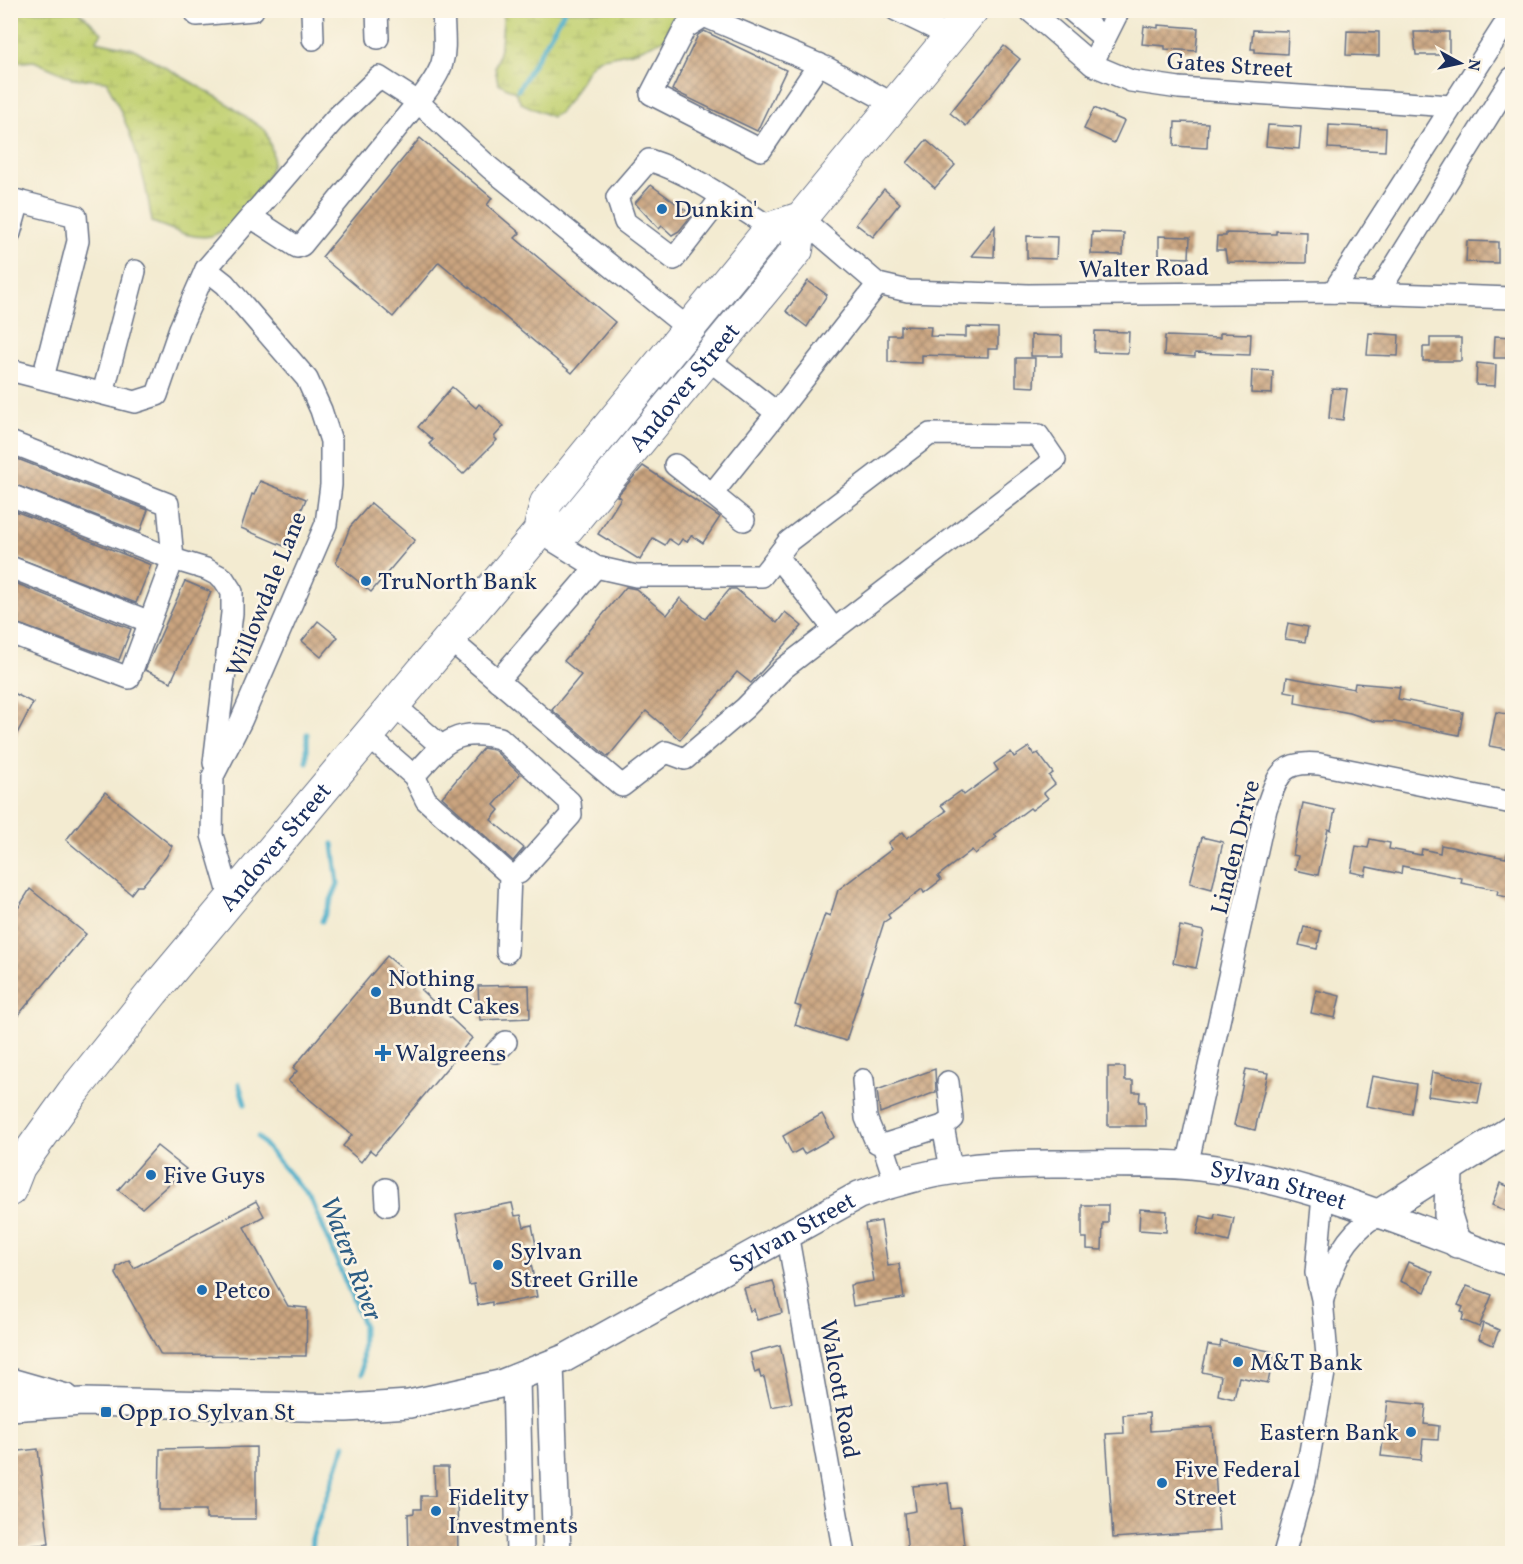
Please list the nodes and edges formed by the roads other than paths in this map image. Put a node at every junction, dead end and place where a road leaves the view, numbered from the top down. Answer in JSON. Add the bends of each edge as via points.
{"nodes":[{"id":1,"x":195,"y":10,"type":"edge"},
{"id":2,"x":253,"y":10,"type":"edge"},
{"id":3,"x":312,"y":10,"type":"edge"},
{"id":4,"x":377,"y":10,"type":"edge"},
{"id":5,"x":443,"y":10,"type":"edge"},
{"id":6,"x":896,"y":10,"type":"edge"},
{"id":7,"x":972,"y":10,"type":"edge"},
{"id":8,"x":1029,"y":10,"type":"edge"},
{"id":9,"x":1071,"y":10,"type":"edge"},
{"id":10,"x":1119,"y":10,"type":"edge"},
{"id":11,"x":1512,"y":13,"type":"edge"},
{"id":12,"x":950,"y":36,"type":"junction"},
{"id":13,"x":378,"y":38,"type":"dead end"},
{"id":14,"x":1104,"y":38,"type":"junction"},
{"id":15,"x":313,"y":39,"type":"dead end"},
{"id":16,"x":1092,"y":63,"type":"junction"},
{"id":17,"x":819,"y":64,"type":"junction"},
{"id":18,"x":1512,"y":78,"type":"edge"},
{"id":19,"x":418,"y":102,"type":"junction"},
{"id":20,"x":895,"y":105,"type":"junction"},
{"id":21,"x":1452,"y":106,"type":"junction"},
{"id":22,"x":722,"y":197,"type":"junction"},
{"id":23,"x":15,"y":200,"type":"edge"},
{"id":24,"x":251,"y":217,"type":"junction"},
{"id":25,"x":801,"y":218,"type":"junction"},
{"id":26,"x":771,"y":228,"type":"junction"},
{"id":27,"x":10,"y":233,"type":"edge"},
{"id":28,"x":206,"y":268,"type":"junction"},
{"id":29,"x":135,"y":271,"type":"dead end"},
{"id":30,"x":878,"y":284,"type":"junction"},
{"id":31,"x":1333,"y":292,"type":"junction"},
{"id":32,"x":1378,"y":293,"type":"junction"},
{"id":33,"x":1512,"y":298,"type":"edge"},
{"id":34,"x":689,"y":329,"type":"junction"},
{"id":35,"x":708,"y":359,"type":"junction"},
{"id":36,"x":10,"y":370,"type":"edge"},
{"id":37,"x":43,"y":378,"type":"junction"},
{"id":38,"x":103,"y":393,"type":"junction"},
{"id":39,"x":777,"y":413,"type":"junction"},
{"id":40,"x":10,"y":442,"type":"edge"},
{"id":41,"x":675,"y":465,"type":"dead end"},
{"id":42,"x":712,"y":494,"type":"junction"},
{"id":43,"x":10,"y":495,"type":"edge"},
{"id":44,"x":744,"y":520,"type":"dead end"},
{"id":45,"x":539,"y":532,"type":"junction"},
{"id":46,"x":777,"y":556,"type":"junction"},
{"id":47,"x":173,"y":559,"type":"junction"},
{"id":48,"x":10,"y":567,"type":"edge"},
{"id":49,"x":596,"y":567,"type":"junction"},
{"id":50,"x":150,"y":622,"type":"junction"},
{"id":51,"x":834,"y":629,"type":"junction"},
{"id":52,"x":10,"y":633,"type":"edge"},
{"id":53,"x":449,"y":639,"type":"junction"},
{"id":54,"x":498,"y":681,"type":"junction"},
{"id":55,"x":394,"y":705,"type":"junction"},
{"id":56,"x":368,"y":736,"type":"junction"},
{"id":57,"x":441,"y":746,"type":"junction"},
{"id":58,"x":213,"y":776,"type":"junction"},
{"id":59,"x":414,"y":776,"type":"junction"},
{"id":60,"x":1512,"y":803,"type":"edge"},
{"id":61,"x":510,"y":875,"type":"junction"},
{"id":62,"x":231,"y":900,"type":"junction"},
{"id":63,"x":507,"y":952,"type":"dead end"},
{"id":64,"x":863,"y":1080,"type":"dead end"},
{"id":65,"x":948,"y":1082,"type":"dead end"},
{"id":66,"x":943,"y":1126,"type":"junction"},
{"id":67,"x":1512,"y":1129,"type":"edge"},
{"id":68,"x":883,"y":1145,"type":"junction"},
{"id":69,"x":1187,"y":1166,"type":"junction"},
{"id":70,"x":951,"y":1169,"type":"junction"},
{"id":71,"x":1449,"y":1169,"type":"junction"},
{"id":72,"x":13,"y":1177,"type":"edge"},
{"id":73,"x":895,"y":1181,"type":"junction"},
{"id":74,"x":1323,"y":1196,"type":"junction"},
{"id":75,"x":1376,"y":1215,"type":"junction"},
{"id":76,"x":788,"y":1233,"type":"junction"},
{"id":77,"x":1457,"y":1244,"type":"junction"},
{"id":78,"x":1512,"y":1263,"type":"edge"},
{"id":79,"x":1322,"y":1299,"type":"junction"},
{"id":80,"x":550,"y":1365,"type":"junction"},
{"id":81,"x":516,"y":1378,"type":"junction"},
{"id":82,"x":10,"y":1382,"type":"edge"},
{"id":83,"x":462,"y":1392,"type":"junction"},
{"id":84,"x":82,"y":1402,"type":"junction"},
{"id":85,"x":14,"y":1409,"type":"edge"},
{"id":86,"x":517,"y":1420,"type":"junction"},
{"id":87,"x":520,"y":1554,"type":"edge"},
{"id":88,"x":557,"y":1554,"type":"edge"},
{"id":89,"x":844,"y":1554,"type":"edge"},
{"id":90,"x":1284,"y":1554,"type":"edge"}],
"edges":[{"from":1,"to":2,"type":"street","via":[[197,15]]},
{"from":3,"to":15,"type":"street"},
{"from":4,"to":13,"type":"street"},
{"from":5,"to":19,"type":"street","via":[[445,57],[439,75]]},
{"from":6,"to":12,"type":"street"},
{"from":7,"to":12,"type":"highway"},
{"from":8,"to":16,"type":"street","name":"Gates Street"},
{"from":9,"to":14,"type":"street"},
{"from":10,"to":14,"type":"street"},
{"from":11,"to":21,"type":"street"},
{"from":12,"to":20,"type":"highway"},
{"from":14,"to":16,"type":"street"},
{"from":16,"to":21,"type":"street","name":"Gates Street","via":[[1131,81],[1179,88]]},
{"from":17,"to":17,"type":"street","via":[[704,16],[685,28],[651,94],[761,150]]},
{"from":17,"to":20,"type":"street"},
{"from":18,"to":32,"type":"street"},
{"from":19,"to":24,"type":"street","via":[[379,77],[334,120]]},
{"from":19,"to":24,"type":"street","via":[[302,245],[297,247]]},
{"from":19,"to":34,"type":"street","via":[[490,168]]},
{"from":20,"to":25,"type":"highway"},
{"from":21,"to":31,"type":"street"},
{"from":22,"to":22,"type":"street","via":[[674,259],[626,222],[617,197],[649,160],[678,170]]},
{"from":22,"to":26,"type":"street"},
{"from":23,"to":27,"type":"street"},
{"from":23,"to":37,"type":"street","via":[[76,216],[78,241]]},
{"from":24,"to":28,"type":"street"},
{"from":25,"to":26,"type":"highway"},
{"from":25,"to":30,"type":"street","name":"Walter Road"},
{"from":25,"to":35,"type":"highway","name":"Andover Street","via":[[797,250]]},
{"from":26,"to":34,"type":"highway","name":"Andover Street"},
{"from":28,"to":38,"type":"street","via":[[157,395],[135,402]]},
{"from":28,"to":58,"type":"street","name":"Willowdale Lane","via":[[225,284],[307,380],[331,441],[326,524],[241,721]]},
{"from":29,"to":38,"type":"street"},
{"from":30,"to":31,"type":"street","name":"Walter Road","via":[[908,291],[1028,295]]},
{"from":30,"to":39,"type":"street"},
{"from":31,"to":32,"type":"street","name":"Walter Road"},
{"from":32,"to":33,"type":"street","name":"Walter Road"},
{"from":34,"to":45,"type":"highway","name":"Andover Street","via":[[546,503]]},
{"from":35,"to":39,"type":"street"},
{"from":35,"to":45,"type":"highway","name":"Andover Street","via":[[567,529]]},
{"from":36,"to":37,"type":"street"},
{"from":37,"to":38,"type":"street"},
{"from":39,"to":42,"type":"street"},
{"from":40,"to":47,"type":"street","via":[[168,504]]},
{"from":41,"to":42,"type":"street"},
{"from":42,"to":44,"type":"street"},
{"from":43,"to":47,"type":"street"},
{"from":45,"to":49,"type":"street"},
{"from":45,"to":53,"type":"highway","name":"Andover Street"},
{"from":46,"to":49,"type":"street","via":[[762,576],[636,576]]},
{"from":46,"to":51,"type":"street"},
{"from":46,"to":51,"type":"street","via":[[789,541],[930,434],[1038,435],[1055,460]]},
{"from":47,"to":50,"type":"street"},
{"from":47,"to":58,"type":"street","via":[[223,578],[232,592]]},
{"from":48,"to":50,"type":"street"},
{"from":49,"to":54,"type":"street"},
{"from":50,"to":52,"type":"street","via":[[129,678]]},
{"from":51,"to":54,"type":"street","via":[[784,668],[746,708],[685,759],[666,752],[622,786]]},
{"from":53,"to":54,"type":"street"},
{"from":53,"to":55,"type":"highway","name":"Andover Street"},
{"from":55,"to":56,"type":"highway","name":"Andover Street"},
{"from":55,"to":57,"type":"street"},
{"from":56,"to":59,"type":"street"},
{"from":56,"to":62,"type":"highway","name":"Andover Street"},
{"from":57,"to":59,"type":"street"},
{"from":57,"to":61,"type":"street","via":[[457,736],[500,738],[570,802],[571,815],[519,873]]},
{"from":58,"to":62,"type":"street","name":"Willowdale Lane","via":[[212,835]]},
{"from":59,"to":61,"type":"street","via":[[426,800]]},
{"from":60,"to":69,"type":"street","name":"Linden Drive","via":[[1319,764],[1288,767],[1277,777],[1266,809]]},
{"from":61,"to":63,"type":"street"},
{"from":62,"to":72,"type":"highway","name":"Andover Street","via":[[107,1048]]},
{"from":64,"to":68,"type":"street","via":[[866,1118],[876,1142]]},
{"from":65,"to":66,"type":"street","via":[[952,1119]]},
{"from":66,"to":68,"type":"street"},
{"from":66,"to":70,"type":"street"},
{"from":67,"to":71,"type":"main road"},
{"from":68,"to":73,"type":"street"},
{"from":69,"to":70,"type":"main road","name":"Sylvan Street","via":[[1006,1163]]},
{"from":69,"to":74,"type":"main road","name":"Sylvan Street","via":[[1274,1182]]},
{"from":70,"to":73,"type":"main road","name":"Sylvan Street"},
{"from":71,"to":75,"type":"main road"},
{"from":71,"to":77,"type":"main road","via":[[1448,1215]]},
{"from":73,"to":76,"type":"main road","name":"Sylvan Street","via":[[859,1195]]},
{"from":74,"to":75,"type":"main road","name":"Sylvan Street"},
{"from":74,"to":79,"type":"street","via":[[1316,1273]]},
{"from":75,"to":77,"type":"main road","name":"Sylvan Street"},
{"from":75,"to":79,"type":"street","via":[[1357,1228],[1343,1246]]},
{"from":76,"to":80,"type":"main road","name":"Sylvan Street"},
{"from":76,"to":89,"type":"street","name":"Walcott Road"},
{"from":77,"to":78,"type":"main road","name":"Sylvan Street"},
{"from":79,"to":90,"type":"street","via":[[1327,1356],[1323,1392],[1305,1480]]},
{"from":80,"to":81,"type":"main road","name":"Sylvan Street"},
{"from":80,"to":88,"type":"main road"},
{"from":81,"to":83,"type":"main road","name":"Sylvan Street"},
{"from":81,"to":86,"type":"main road"},
{"from":82,"to":84,"type":"main road","name":"Sylvan Street"},
{"from":83,"to":84,"type":"main road","name":"Sylvan Street","via":[[409,1404],[345,1408]]},
{"from":83,"to":86,"type":"main road"},
{"from":84,"to":85,"type":"main road","name":"Sylvan Street"},
{"from":86,"to":87,"type":"main road"}]}
